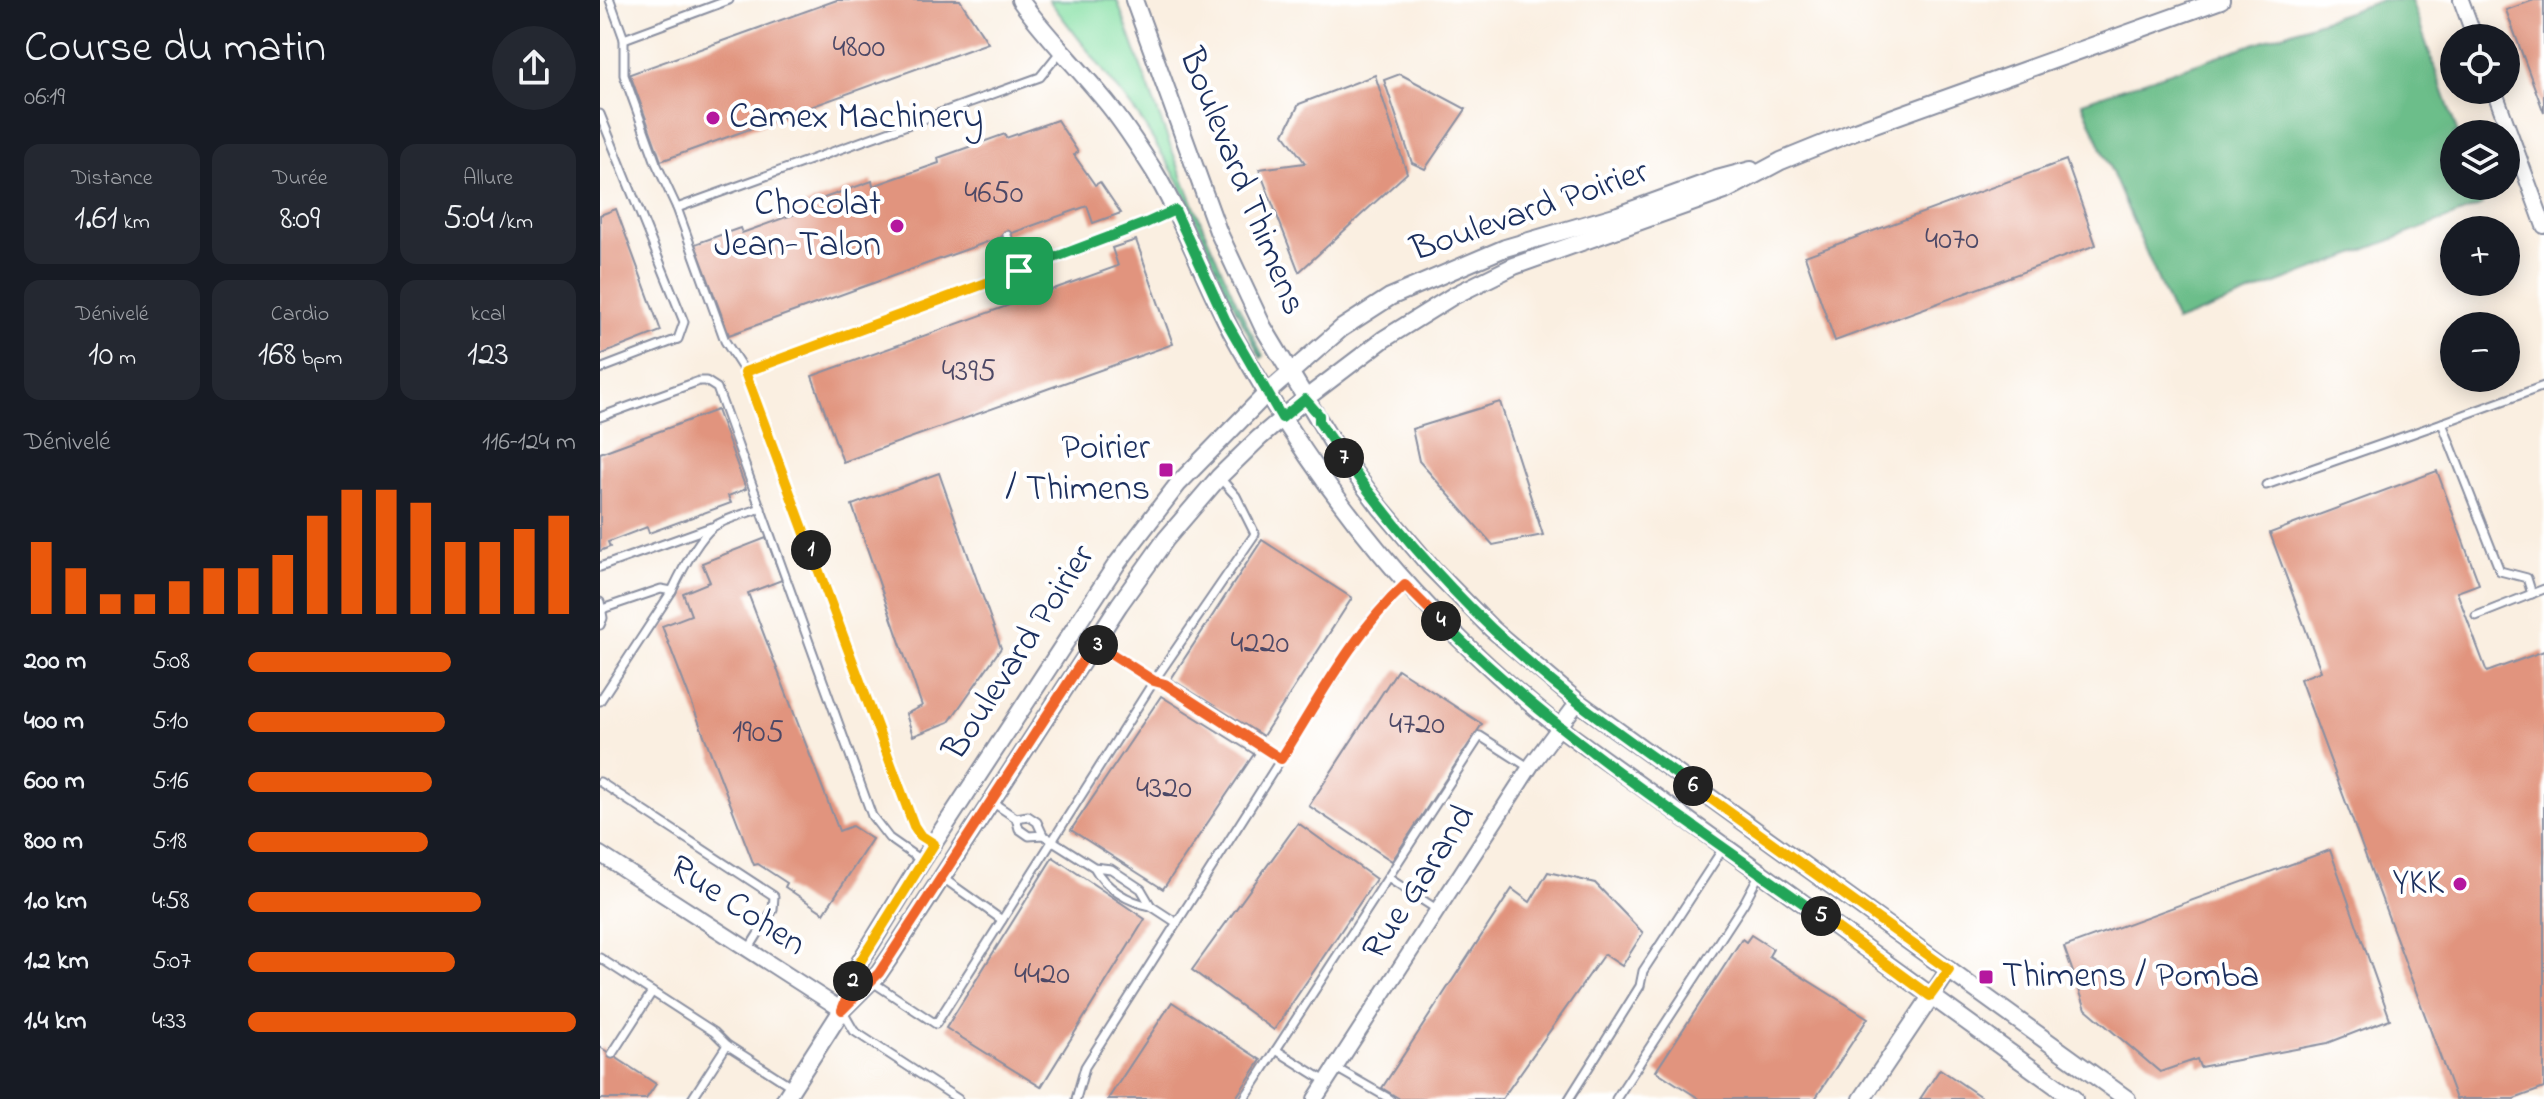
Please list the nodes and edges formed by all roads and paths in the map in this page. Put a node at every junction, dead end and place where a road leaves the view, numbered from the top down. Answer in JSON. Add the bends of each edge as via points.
{"nodes":[{"id":1,"x":610,"y":0,"type":"edge"},
{"id":2,"x":729,"y":0,"type":"edge"},
{"id":3,"x":1020,"y":0,"type":"edge"},
{"id":4,"x":1134,"y":0,"type":"edge"},
{"id":5,"x":2221,"y":0,"type":"edge"},
{"id":6,"x":2461,"y":0,"type":"edge"},
{"id":7,"x":2470,"y":24,"type":"edge"},
{"id":8,"x":624,"y":39,"type":"junction"},
{"id":9,"x":1061,"y":51,"type":"junction"},
{"id":10,"x":2499,"y":104,"type":"edge"},
{"id":11,"x":600,"y":114,"type":"edge"},
{"id":12,"x":1781,"y":161,"type":"junction"},
{"id":13,"x":677,"y":208,"type":"junction"},
{"id":14,"x":1175,"y":210,"type":"junction"},
{"id":15,"x":2544,"y":226,"type":"edge"},
{"id":16,"x":1007,"y":235,"type":"dead end"},
{"id":17,"x":1019,"y":271,"type":"junction"},
{"id":18,"x":600,"y":369,"type":"edge"},
{"id":19,"x":745,"y":372,"type":"junction"},
{"id":20,"x":1290,"y":372,"type":"junction"},
{"id":21,"x":2544,"y":386,"type":"edge"},
{"id":22,"x":1267,"y":393,"type":"junction"},
{"id":23,"x":1305,"y":399,"type":"junction"},
{"id":24,"x":600,"y":417,"type":"edge"},
{"id":25,"x":1282,"y":418,"type":"junction"},
{"id":26,"x":2442,"y":423,"type":"junction"},
{"id":27,"x":1219,"y":477,"type":"junction"},
{"id":28,"x":2266,"y":485,"type":"dead end"},
{"id":29,"x":761,"y":508,"type":"junction"},
{"id":30,"x":716,"y":525,"type":"junction"},
{"id":31,"x":600,"y":567,"type":"edge"},
{"id":32,"x":1405,"y":585,"type":"junction"},
{"id":33,"x":2544,"y":589,"type":"edge"},
{"id":34,"x":672,"y":591,"type":"junction"},
{"id":35,"x":2532,"y":594,"type":"junction"},
{"id":36,"x":601,"y":608,"type":"edge"},
{"id":37,"x":2476,"y":616,"type":"dead end"},
{"id":38,"x":600,"y":625,"type":"edge"},
{"id":39,"x":1094,"y":643,"type":"junction"},
{"id":40,"x":1154,"y":681,"type":"junction"},
{"id":41,"x":600,"y":701,"type":"edge"},
{"id":42,"x":1578,"y":702,"type":"junction"},
{"id":43,"x":1559,"y":727,"type":"junction"},
{"id":44,"x":1281,"y":759,"type":"junction"},
{"id":45,"x":1530,"y":768,"type":"junction"},
{"id":46,"x":600,"y":782,"type":"edge"},
{"id":47,"x":992,"y":802,"type":"junction"},
{"id":48,"x":1016,"y":818,"type":"junction"},
{"id":49,"x":1043,"y":835,"type":"junction"},
{"id":50,"x":1053,"y":841,"type":"junction"},
{"id":51,"x":934,"y":844,"type":"junction"},
{"id":52,"x":1724,"y":847,"type":"junction"},
{"id":53,"x":600,"y":854,"type":"edge"},
{"id":54,"x":922,"y":861,"type":"junction"},
{"id":55,"x":1094,"y":867,"type":"junction"},
{"id":56,"x":1760,"y":873,"type":"junction"},
{"id":57,"x":943,"y":878,"type":"junction"},
{"id":58,"x":1388,"y":878,"type":"junction"},
{"id":59,"x":1151,"y":906,"type":"junction"},
{"id":60,"x":1438,"y":910,"type":"junction"},
{"id":61,"x":1002,"y":920,"type":"junction"},
{"id":62,"x":1177,"y":923,"type":"junction"},
{"id":63,"x":748,"y":950,"type":"junction"},
{"id":64,"x":600,"y":958,"type":"edge"},
{"id":65,"x":1949,"y":970,"type":"junction"},
{"id":66,"x":856,"y":971,"type":"junction"},
{"id":67,"x":871,"y":981,"type":"junction"},
{"id":68,"x":652,"y":992,"type":"junction"},
{"id":69,"x":1930,"y":996,"type":"junction"},
{"id":70,"x":842,"y":1010,"type":"junction"},
{"id":71,"x":727,"y":1045,"type":"junction"},
{"id":72,"x":1276,"y":1050,"type":"junction"},
{"id":73,"x":612,"y":1054,"type":"dead end"},
{"id":74,"x":1336,"y":1068,"type":"junction"},
{"id":75,"x":1327,"y":1082,"type":"junction"},
{"id":76,"x":789,"y":1093,"type":"edge"},
{"id":77,"x":692,"y":1099,"type":"edge"},
{"id":78,"x":958,"y":1099,"type":"edge"},
{"id":79,"x":1076,"y":1099,"type":"edge"},
{"id":80,"x":1244,"y":1099,"type":"edge"},
{"id":81,"x":1315,"y":1099,"type":"edge"},
{"id":82,"x":1390,"y":1099,"type":"edge"},
{"id":83,"x":1569,"y":1099,"type":"edge"},
{"id":84,"x":1616,"y":1099,"type":"edge"},
{"id":85,"x":1862,"y":1099,"type":"edge"},
{"id":86,"x":2074,"y":1099,"type":"edge"},
{"id":87,"x":2127,"y":1099,"type":"edge"}],
"edges":[{"from":1,"to":8,"type":"lane"},
{"from":2,"to":8,"type":"lane"},
{"from":3,"to":9,"type":"street","name":"Boulevard Thimens"},
{"from":4,"to":20,"type":"street","name":"Boulevard Thimens","via":[[1218,231]]},
{"from":5,"to":12,"type":"street","name":"Boulevard Poirier"},
{"from":6,"to":7,"type":"street"},
{"from":8,"to":13,"type":"lane","via":[[624,75]]},
{"from":9,"to":13,"type":"lane","via":[[1040,77]]},
{"from":9,"to":14,"type":"street","name":"Boulevard Thimens","via":[[1130,133]]},
{"from":10,"to":15,"type":"street"},
{"from":11,"to":18,"type":"lane","via":[[684,322],[678,339]]},
{"from":12,"to":20,"type":"street","name":"Boulevard Poirier","via":[[1468,262],[1390,297]]},
{"from":12,"to":23,"type":"street","name":"Boulevard Poirier","via":[[1725,191],[1485,279],[1405,324]]},
{"from":13,"to":19,"type":"lane","via":[[725,341]]},
{"from":14,"to":17,"type":"lane"},
{"from":14,"to":22,"type":"street","name":"Boulevard Thimens","via":[[1226,321]]},
{"from":16,"to":17,"type":"lane"},
{"from":17,"to":19,"type":"lane"},
{"from":19,"to":51,"type":"lane","via":[[914,826]]},
{"from":20,"to":22,"type":"street","name":"Boulevard Poirier"},
{"from":20,"to":23,"type":"street","name":"Boulevard Thimens"},
{"from":21,"to":26,"type":"lane"},
{"from":22,"to":25,"type":"street","name":"Boulevard Thimens"},
{"from":22,"to":51,"type":"street","name":"Boulevard Poirier","via":[[1178,484],[1127,549]]},
{"from":23,"to":25,"type":"street","name":"Boulevard Poirier"},
{"from":23,"to":42,"type":"street","name":"Boulevard Thimens","via":[[1412,545],[1492,629]]},
{"from":24,"to":29,"type":"lane","via":[[699,381],[714,385]]},
{"from":25,"to":27,"type":"street","name":"Boulevard Poirier"},
{"from":25,"to":32,"type":"street","name":"Boulevard Thimens","via":[[1329,489]]},
{"from":26,"to":28,"type":"lane"},
{"from":26,"to":35,"type":"lane","via":[[2500,571],[2527,578]]},
{"from":27,"to":39,"type":"street","name":"Boulevard Poirier","via":[[1158,550]]},
{"from":27,"to":40,"type":"lane","via":[[1236,496],[1255,534]]},
{"from":29,"to":30,"type":"lane"},
{"from":29,"to":54,"type":"lane","via":[[875,824]]},
{"from":30,"to":31,"type":"lane"},
{"from":30,"to":34,"type":"lane"},
{"from":32,"to":43,"type":"street","name":"Boulevard Thimens"},
{"from":32,"to":44,"type":"lane","via":[[1363,630]]},
{"from":33,"to":35,"type":"lane"},
{"from":34,"to":36,"type":"lane","via":[[661,589]]},
{"from":34,"to":41,"type":"lane"},
{"from":35,"to":37,"type":"lane"},
{"from":36,"to":38,"type":"lane"},
{"from":39,"to":40,"type":"lane"},
{"from":39,"to":47,"type":"street","name":"Boulevard Poirier"},
{"from":40,"to":44,"type":"lane"},
{"from":40,"to":50,"type":"lane"},
{"from":42,"to":43,"type":"street","name":"Rue Garand"},
{"from":42,"to":65,"type":"street","name":"Boulevard Thimens"},
{"from":43,"to":45,"type":"street","name":"Rue Garand"},
{"from":43,"to":52,"type":"street","name":"Boulevard Thimens"},
{"from":44,"to":62,"type":"lane"},
{"from":45,"to":58,"type":"lane","via":[[1480,736]]},
{"from":45,"to":60,"type":"street","name":"Rue Garand"},
{"from":46,"to":63,"type":"lane","via":[[774,896],[773,910]]},
{"from":47,"to":48,"type":"lane"},
{"from":47,"to":57,"type":"street","name":"Boulevard Poirier"},
{"from":48,"to":49,"type":"lane","via":[[1028,816]]},
{"from":48,"to":49,"type":"lane","via":[[1019,829],[1029,836]]},
{"from":49,"to":50,"type":"lane"},
{"from":50,"to":55,"type":"lane"},
{"from":50,"to":61,"type":"lane"},
{"from":51,"to":54,"type":"street","name":"Boulevard Poirier"},
{"from":52,"to":56,"type":"street","name":"Boulevard Thimens"},
{"from":52,"to":83,"type":"lane","via":[[1643,971],[1640,986]]},
{"from":53,"to":63,"type":"street","name":"Rue Cohen"},
{"from":54,"to":66,"type":"street","name":"Boulevard Poirier"},
{"from":55,"to":59,"type":"lane","via":[[1101,881],[1135,903]]},
{"from":55,"to":59,"type":"lane","via":[[1111,869],[1141,889]]},
{"from":56,"to":69,"type":"street","name":"Boulevard Thimens"},
{"from":56,"to":84,"type":"lane"},
{"from":57,"to":61,"type":"lane"},
{"from":57,"to":67,"type":"street","name":"Boulevard Poirier"},
{"from":58,"to":60,"type":"lane"},
{"from":58,"to":72,"type":"lane"},
{"from":59,"to":62,"type":"lane"},
{"from":60,"to":74,"type":"street","name":"Rue Garand"},
{"from":61,"to":67,"type":"lane","via":[[936,1024]]},
{"from":62,"to":79,"type":"lane","via":[[1085,1067]]},
{"from":63,"to":70,"type":"street","name":"Rue Cohen"},
{"from":64,"to":68,"type":"lane"},
{"from":65,"to":69,"type":"street"},
{"from":65,"to":87,"type":"street","name":"Boulevard Thimens"},
{"from":66,"to":67,"type":"lane"},
{"from":66,"to":70,"type":"street","name":"Boulevard Poirier"},
{"from":67,"to":70,"type":"street","name":"Boulevard Poirier"},
{"from":68,"to":71,"type":"lane"},
{"from":68,"to":73,"type":"lane"},
{"from":69,"to":85,"type":"street"},
{"from":69,"to":86,"type":"street","name":"Boulevard Thimens"},
{"from":70,"to":76,"type":"street","name":"Boulevard Poirier"},
{"from":70,"to":78,"type":"lane","via":[[854,1031]]},
{"from":71,"to":76,"type":"lane"},
{"from":71,"to":77,"type":"lane"},
{"from":72,"to":75,"type":"lane"},
{"from":72,"to":80,"type":"lane"},
{"from":74,"to":75,"type":"street","name":"Rue Garand"},
{"from":74,"to":82,"type":"lane"},
{"from":75,"to":81,"type":"street","name":"Rue Garand"}]}
